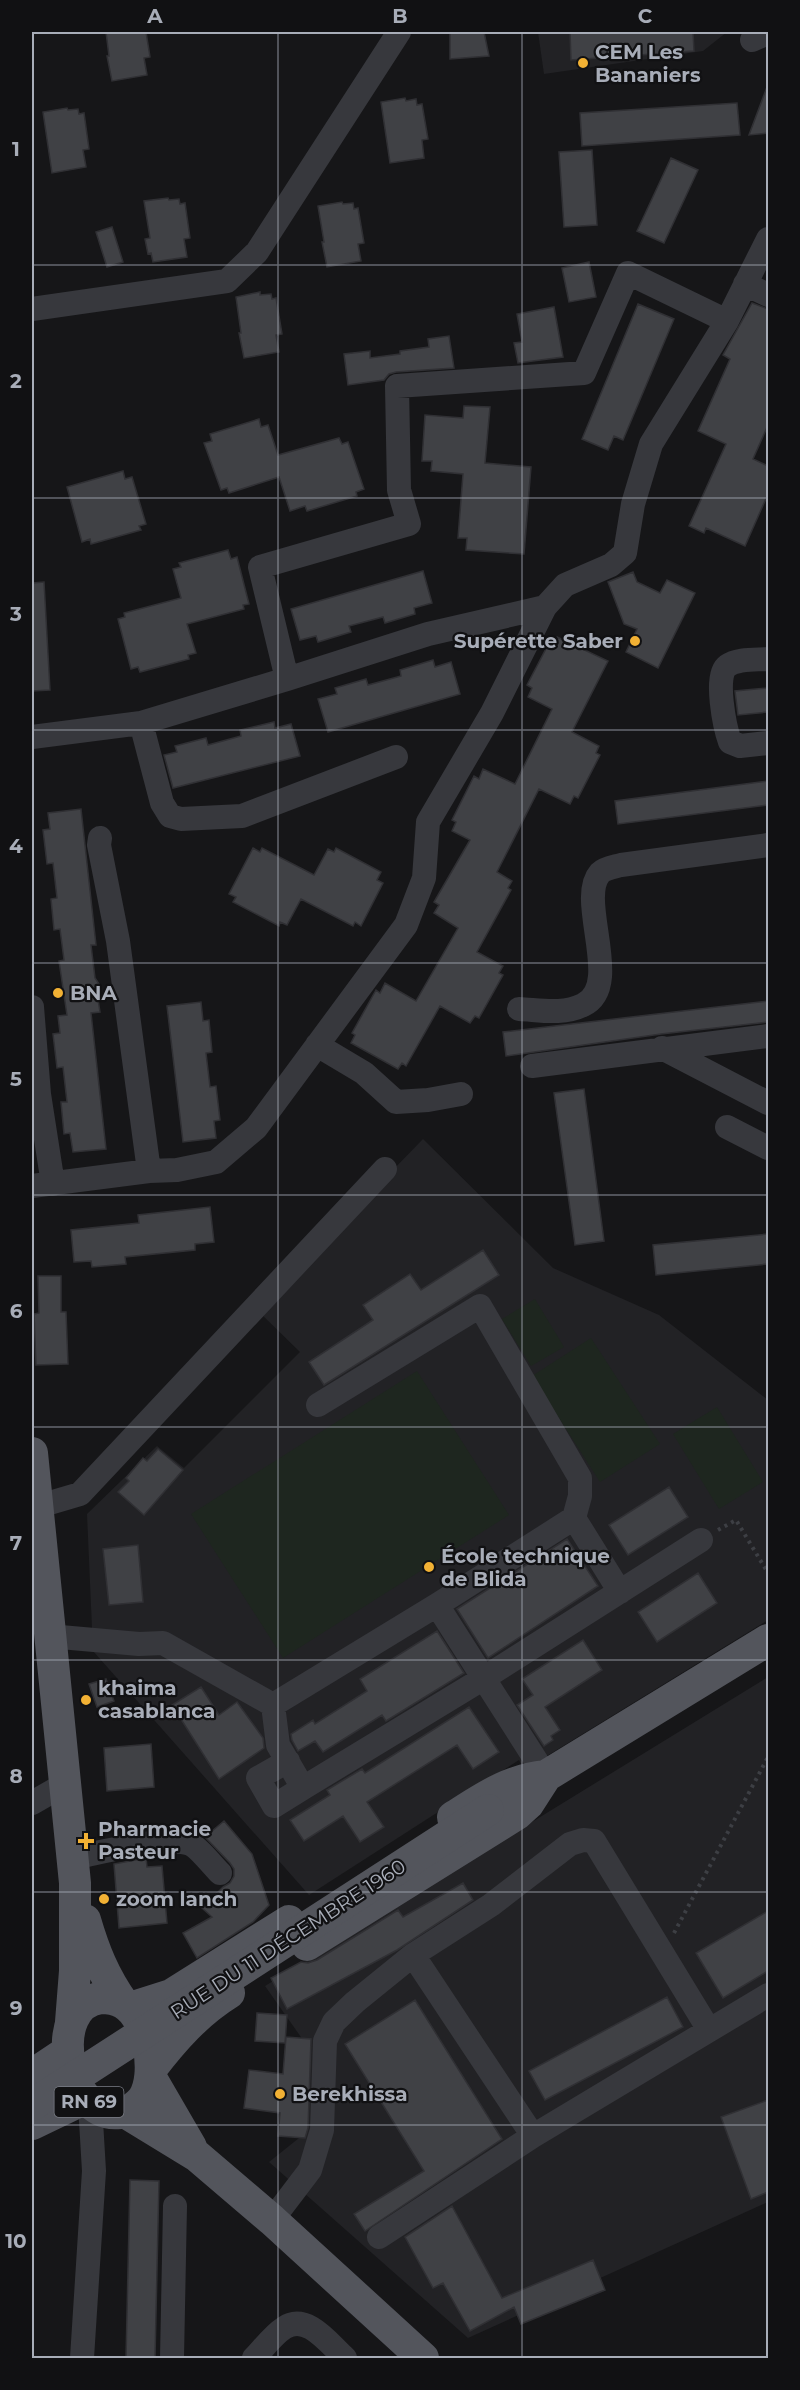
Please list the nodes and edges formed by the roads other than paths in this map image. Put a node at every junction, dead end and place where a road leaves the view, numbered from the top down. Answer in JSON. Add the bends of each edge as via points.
{"nodes":[{"id":1,"x":399,"y":32,"type":"edge"},
{"id":2,"x":768,"y":239,"type":"edge"},
{"id":3,"x":745,"y":284,"type":"junction"},
{"id":4,"x":768,"y":295,"type":"edge"},
{"id":5,"x":32,"y":309,"type":"edge"},
{"id":6,"x":727,"y":321,"type":"junction"},
{"id":7,"x":545,"y":607,"type":"junction"},
{"id":8,"x":768,"y":658,"type":"edge"},
{"id":9,"x":287,"y":680,"type":"junction"},
{"id":10,"x":141,"y":723,"type":"junction"},
{"id":11,"x":32,"y":737,"type":"edge"},
{"id":12,"x":768,"y":742,"type":"edge"},
{"id":13,"x":396,"y":757,"type":"dead end"},
{"id":14,"x":100,"y":838,"type":"dead end"},
{"id":15,"x":768,"y":845,"type":"edge"},
{"id":16,"x":32,"y":1007,"type":"edge"},
{"id":17,"x":519,"y":1009,"type":"dead end"},
{"id":18,"x":768,"y":1036,"type":"edge"},
{"id":19,"x":317,"y":1045,"type":"junction"},
{"id":20,"x":662,"y":1048,"type":"junction"},
{"id":21,"x":532,"y":1066,"type":"dead end"},
{"id":22,"x":461,"y":1094,"type":"dead end"},
{"id":23,"x":768,"y":1103,"type":"edge"},
{"id":24,"x":727,"y":1127,"type":"dead end"},
{"id":25,"x":768,"y":1148,"type":"edge"},
{"id":26,"x":385,"y":1169,"type":"dead end"},
{"id":27,"x":149,"y":1171,"type":"junction"},
{"id":28,"x":42,"y":1185,"type":"edge"},
{"id":29,"x":318,"y":1406,"type":"dead end"},
{"id":30,"x":32,"y":1453,"type":"edge"},
{"id":31,"x":574,"y":1518,"type":"junction"},
{"id":32,"x":36,"y":1528,"type":"edge"},
{"id":33,"x":701,"y":1540,"type":"road end"},
{"id":34,"x":620,"y":1592,"type":"junction"},
{"id":35,"x":437,"y":1605,"type":"junction"},
{"id":36,"x":49,"y":1636,"type":"junction"},
{"id":37,"x":768,"y":1640,"type":"edge"},
{"id":38,"x":484,"y":1678,"type":"junction"},
{"id":39,"x":273,"y":1705,"type":"junction"},
{"id":40,"x":288,"y":1761,"type":"junction"},
{"id":41,"x":546,"y":1776,"type":"junction"},
{"id":42,"x":65,"y":1784,"type":"junction"},
{"id":43,"x":303,"y":1788,"type":"junction"},
{"id":44,"x":32,"y":1803,"type":"edge"},
{"id":45,"x":74,"y":1870,"type":"junction"},
{"id":46,"x":220,"y":1873,"type":"dead end"},
{"id":47,"x":413,"y":1955,"type":"junction"},
{"id":48,"x":768,"y":1995,"type":"edge"},
{"id":49,"x":126,"y":2005,"type":"junction"},
{"id":50,"x":709,"y":2030,"type":"junction"},
{"id":51,"x":70,"y":2037,"type":"junction"},
{"id":52,"x":151,"y":2074,"type":"junction"},
{"id":53,"x":32,"y":2075,"type":"edge"},
{"id":54,"x":32,"y":2105,"type":"edge"},
{"id":55,"x":104,"y":2107,"type":"junction"},
{"id":56,"x":32,"y":2124,"type":"edge"},
{"id":57,"x":533,"y":2136,"type":"junction"},
{"id":58,"x":197,"y":2156,"type":"junction"},
{"id":59,"x":175,"y":2206,"type":"dead end"},
{"id":60,"x":272,"y":2220,"type":"junction"},
{"id":61,"x":380,"y":2236,"type":"dead end"},
{"id":62,"x":82,"y":2358,"type":"edge"},
{"id":63,"x":172,"y":2358,"type":"edge"},
{"id":64,"x":254,"y":2358,"type":"edge"},
{"id":65,"x":345,"y":2358,"type":"edge"},
{"id":66,"x":423,"y":2358,"type":"edge"}],
"edges":[{"from":1,"to":5,"type":"street","via":[[257,252],[227,281]]},
{"from":2,"to":3,"type":"street"},
{"from":3,"to":4,"type":"street"},
{"from":3,"to":6,"type":"street"},
{"from":6,"to":7,"type":"street","via":[[651,444],[633,504],[625,553],[611,565],[565,585]]},
{"from":6,"to":9,"type":"street","via":[[628,273],[584,373],[397,386],[396,457],[399,490],[409,524],[260,567]]},
{"from":7,"to":9,"type":"street","via":[[428,634]]},
{"from":7,"to":19,"type":"street","via":[[492,713],[428,822],[424,878],[406,925]]},
{"from":8,"to":12,"type":"street","via":[[726,666],[721,676],[725,729],[730,742],[740,746]]},
{"from":9,"to":10,"type":"street"},
{"from":10,"to":11,"type":"street"},
{"from":10,"to":13,"type":"street","via":[[162,803],[170,816],[181,819],[242,816]]},
{"from":14,"to":27,"type":"street"},
{"from":15,"to":17,"type":"street","via":[[621,865],[599,874],[594,888],[601,973],[597,990],[586,1004],[572,1010]]},
{"from":16,"to":28,"type":"street"},
{"from":18,"to":20,"type":"street"},
{"from":19,"to":22,"type":"street","via":[[364,1073],[396,1102]]},
{"from":19,"to":27,"type":"street","via":[[256,1128],[216,1162]]},
{"from":20,"to":21,"type":"street"},
{"from":20,"to":23,"type":"street"},
{"from":24,"to":25,"type":"street"},
{"from":26,"to":32,"type":"street","via":[[80,1494]]},
{"from":27,"to":28,"type":"street"},
{"from":29,"to":31,"type":"street","via":[[480,1306],[580,1478]]},
{"from":30,"to":32,"type":"main road"},
{"from":31,"to":34,"type":"street"},
{"from":31,"to":35,"type":"street"},
{"from":32,"to":36,"type":"main road"},
{"from":33,"to":34,"type":"street"},
{"from":34,"to":38,"type":"street"},
{"from":35,"to":38,"type":"street"},
{"from":35,"to":39,"type":"street"},
{"from":36,"to":39,"type":"street","via":[[163,1643]]},
{"from":36,"to":42,"type":"main road"},
{"from":37,"to":41,"type":"main road","name":"RUE DU 11 DÉCEMBRE 1960"},
{"from":38,"to":41,"type":"street"},
{"from":38,"to":43,"type":"street"},
{"from":39,"to":40,"type":"street","via":[[278,1745]]},
{"from":40,"to":43,"type":"street"},
{"from":40,"to":43,"type":"street","via":[[258,1778],[274,1806]]},
{"from":41,"to":49,"type":"main road","name":"RUE DU 11 DÉCEMBRE 1960","via":[[497,1789],[183,1987],[158,2000]]},
{"from":41,"to":52,"type":"main road","name":"RUE DU 11 DÉCEMBRE 1960","via":[[528,1804],[507,1820],[216,2002],[181,2032]]},
{"from":41,"to":54,"type":"main road","name":"RUE DU 11 DÉCEMBRE 1960","bridge":true},
{"from":42,"to":44,"type":"street"},
{"from":42,"to":45,"type":"main road"},
{"from":45,"to":46,"type":"street","via":[[151,1844],[178,1842],[191,1844]]},
{"from":45,"to":49,"type":"main road","via":[[97,1959],[107,1981]]},
{"from":45,"to":51,"type":"main road","via":[[75,1971]]},
{"from":47,"to":50,"type":"street","via":[[491,1905],[570,1844],[594,1841]]},
{"from":47,"to":57,"type":"street"},
{"from":47,"to":60,"type":"street","via":[[334,2022],[325,2041],[321,2130],[310,2170]]},
{"from":48,"to":50,"type":"street"},
{"from":49,"to":51,"type":"main road","via":[[112,1999],[90,1999],[76,2013]]},
{"from":49,"to":52,"type":"main road","via":[[142,2027]]},
{"from":50,"to":57,"type":"street"},
{"from":51,"to":53,"type":"main road"},
{"from":51,"to":55,"type":"main road","number":"RN 69","via":[[71,2072]]},
{"from":52,"to":55,"type":"main road","number":"RN 69","via":[[142,2100]]},
{"from":52,"to":58,"type":"main road"},
{"from":55,"to":56,"type":"main road"},
{"from":55,"to":58,"type":"main road"},
{"from":55,"to":62,"type":"street","via":[[94,2171]]},
{"from":57,"to":61,"type":"street"},
{"from":58,"to":60,"type":"main road"},
{"from":59,"to":63,"type":"street"},
{"from":60,"to":66,"type":"main road"},
{"from":64,"to":65,"type":"street","via":[[284,2327],[299,2323],[308,2325]]}]}
